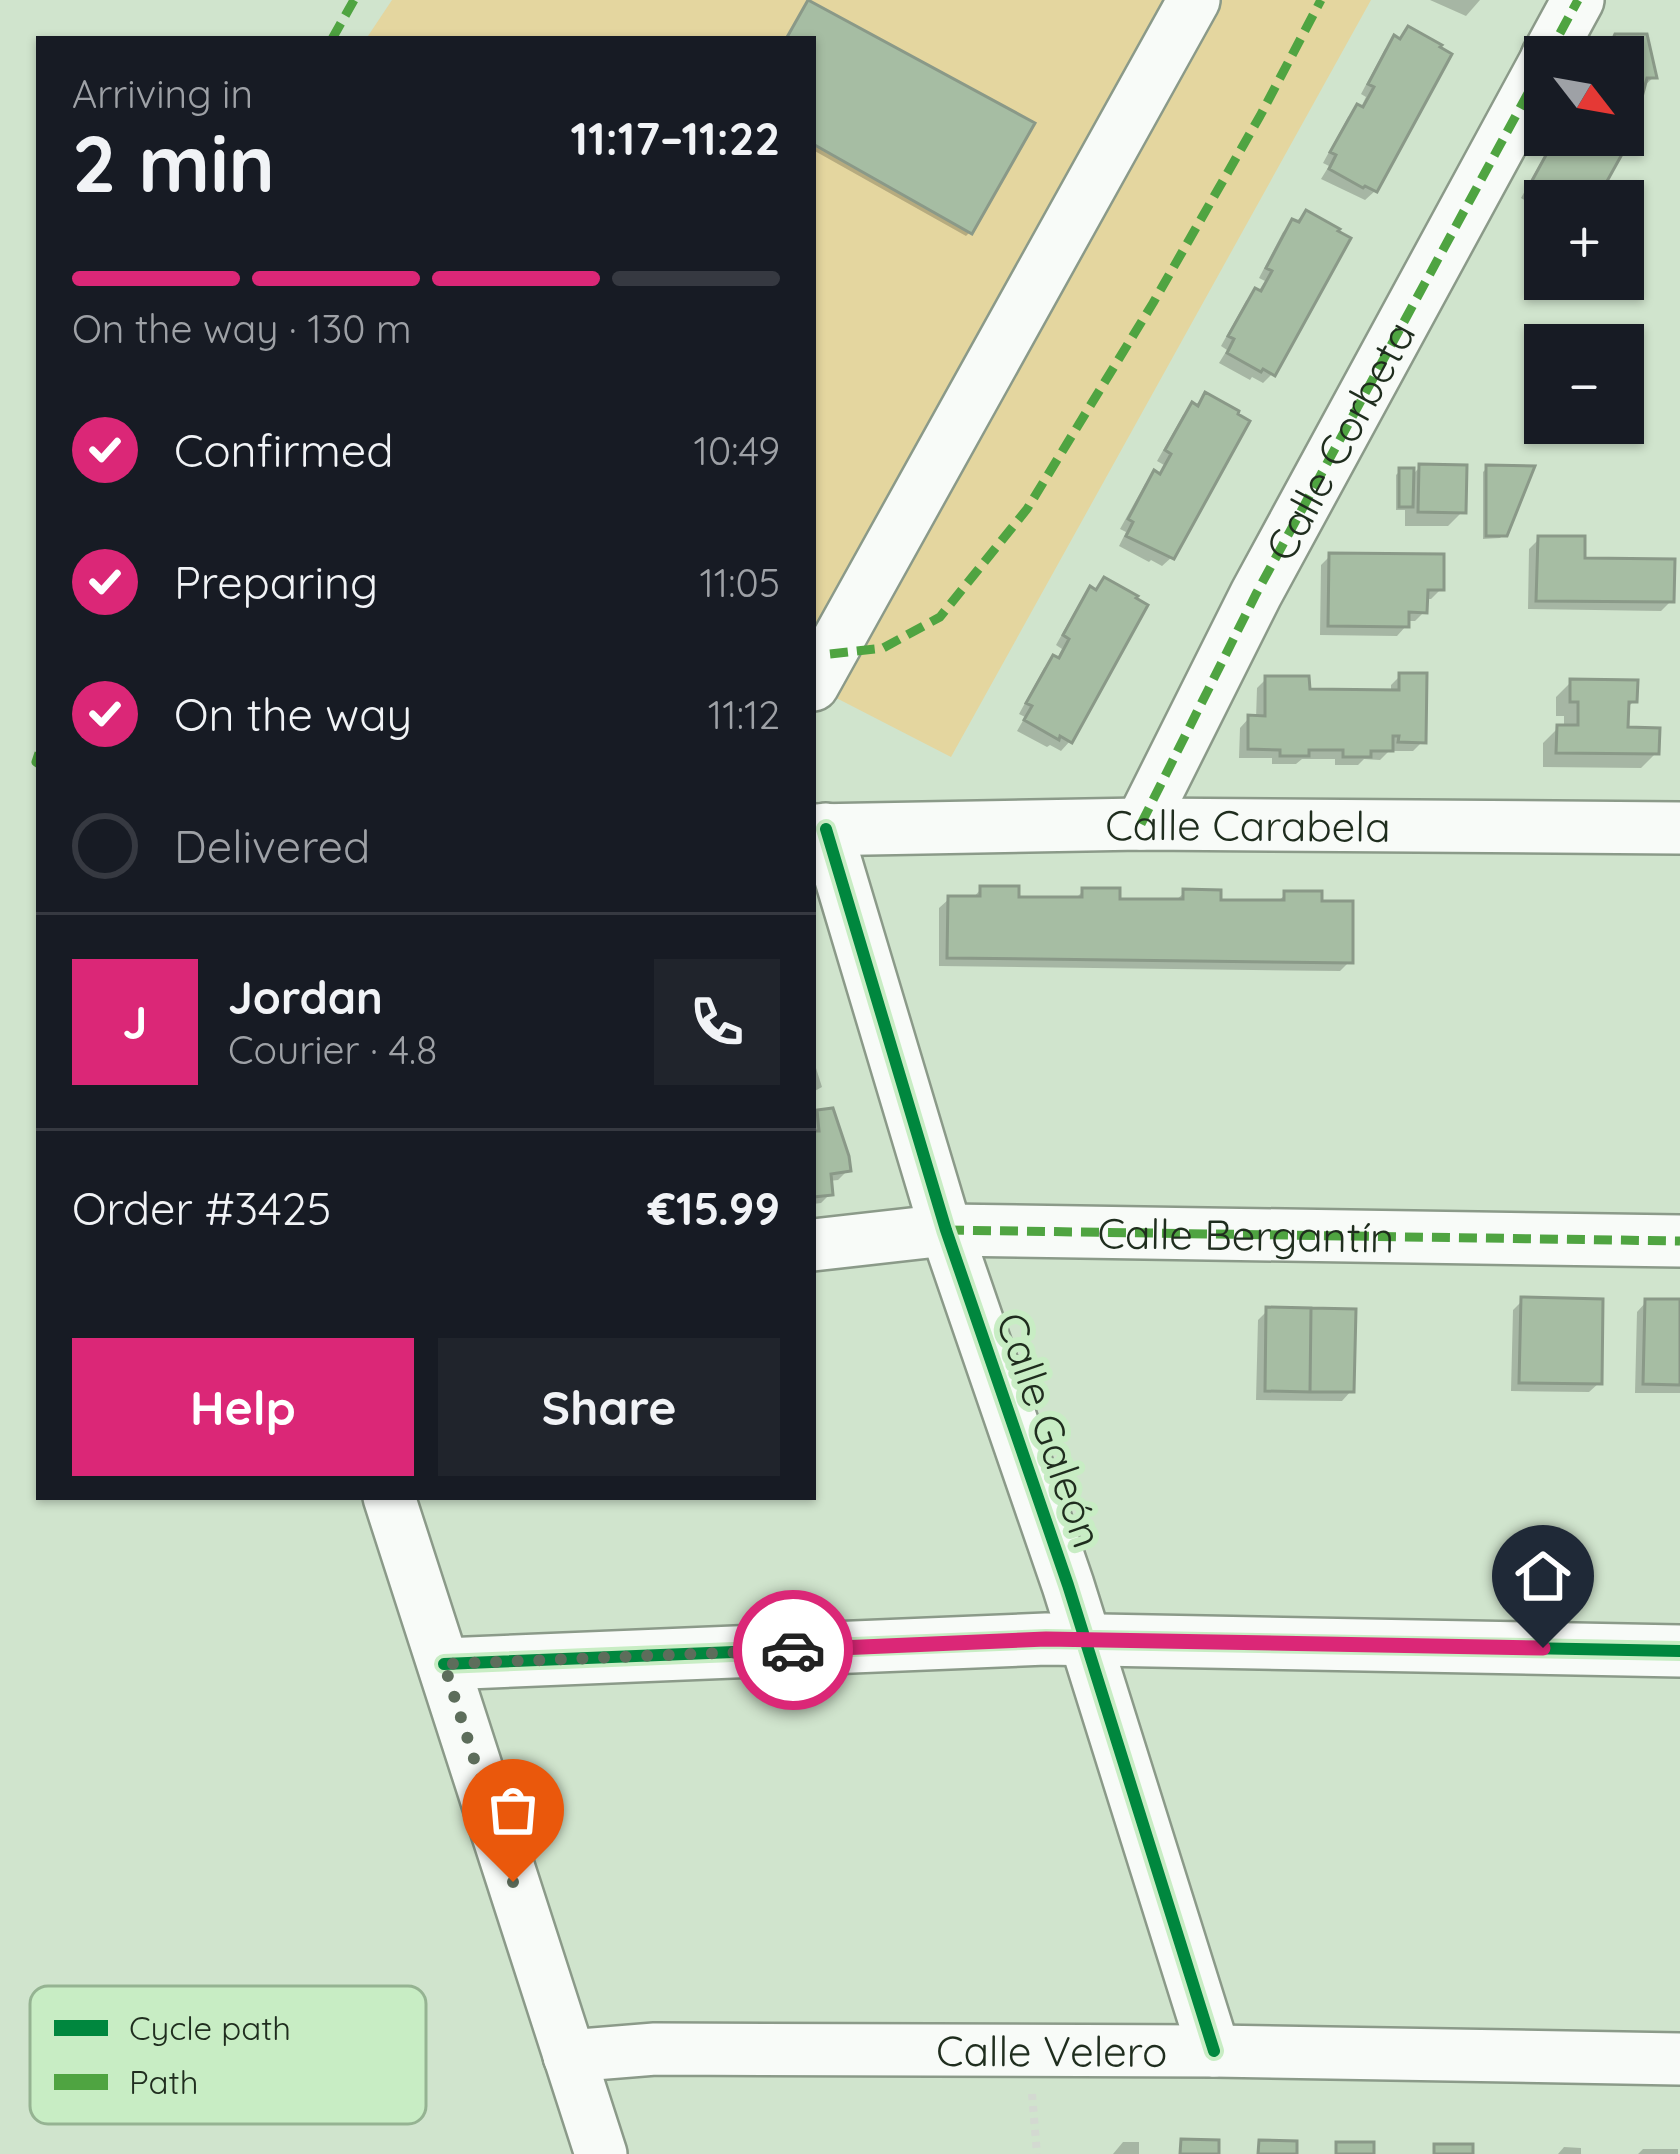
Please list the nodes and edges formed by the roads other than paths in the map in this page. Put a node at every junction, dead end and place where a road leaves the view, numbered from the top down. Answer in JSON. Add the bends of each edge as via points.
{"nodes":[{"id":1,"x":1194,"y":0,"type":"edge"},
{"id":2,"x":1578,"y":0,"type":"edge"},
{"id":3,"x":1558,"y":36,"type":"edge"},
{"id":4,"x":1524,"y":100,"type":"edge"},
{"id":5,"x":816,"y":680,"type":"edge"},
{"id":6,"x":1141,"y":824,"type":"junction"},
{"id":7,"x":1680,"y":828,"type":"edge"},
{"id":8,"x":820,"y":829,"type":"edge"},
{"id":9,"x":946,"y":1230,"type":"junction"},
{"id":10,"x":1680,"y":1241,"type":"edge"},
{"id":11,"x":816,"y":1245,"type":"edge"},
{"id":12,"x":390,"y":1500,"type":"edge"},
{"id":13,"x":1085,"y":1640,"type":"junction"},
{"id":14,"x":1680,"y":1651,"type":"edge"},
{"id":15,"x":444,"y":1664,"type":"junction"},
{"id":16,"x":1214,"y":2051,"type":"junction"},
{"id":17,"x":568,"y":2056,"type":"junction"},
{"id":18,"x":1680,"y":2059,"type":"edge"},
{"id":19,"x":602,"y":2154,"type":"edge"}],
"edges":[{"from":1,"to":5,"type":"street"},
{"from":2,"to":3,"type":"street","name":"Calle Corbeta"},
{"from":4,"to":6,"type":"street","name":"Calle Corbeta"},
{"from":6,"to":7,"type":"street","name":"Calle Carabela"},
{"from":6,"to":8,"type":"street","name":"Calle Carabela"},
{"from":8,"to":9,"type":"street","name":"Calle Galeón"},
{"from":9,"to":10,"type":"street","name":"Calle Bergantín"},
{"from":9,"to":11,"type":"street","name":"Calle Bergantín"},
{"from":9,"to":13,"type":"street","name":"Calle Galeón"},
{"from":12,"to":15,"type":"street"},
{"from":13,"to":14,"type":"street"},
{"from":13,"to":15,"type":"street"},
{"from":13,"to":16,"type":"street","name":"Calle Galeón"},
{"from":15,"to":17,"type":"street"},
{"from":16,"to":17,"type":"street","name":"Calle Velero","via":[[655,2049]]},
{"from":16,"to":18,"type":"street","name":"Calle Velero"},
{"from":17,"to":19,"type":"street"}]}
